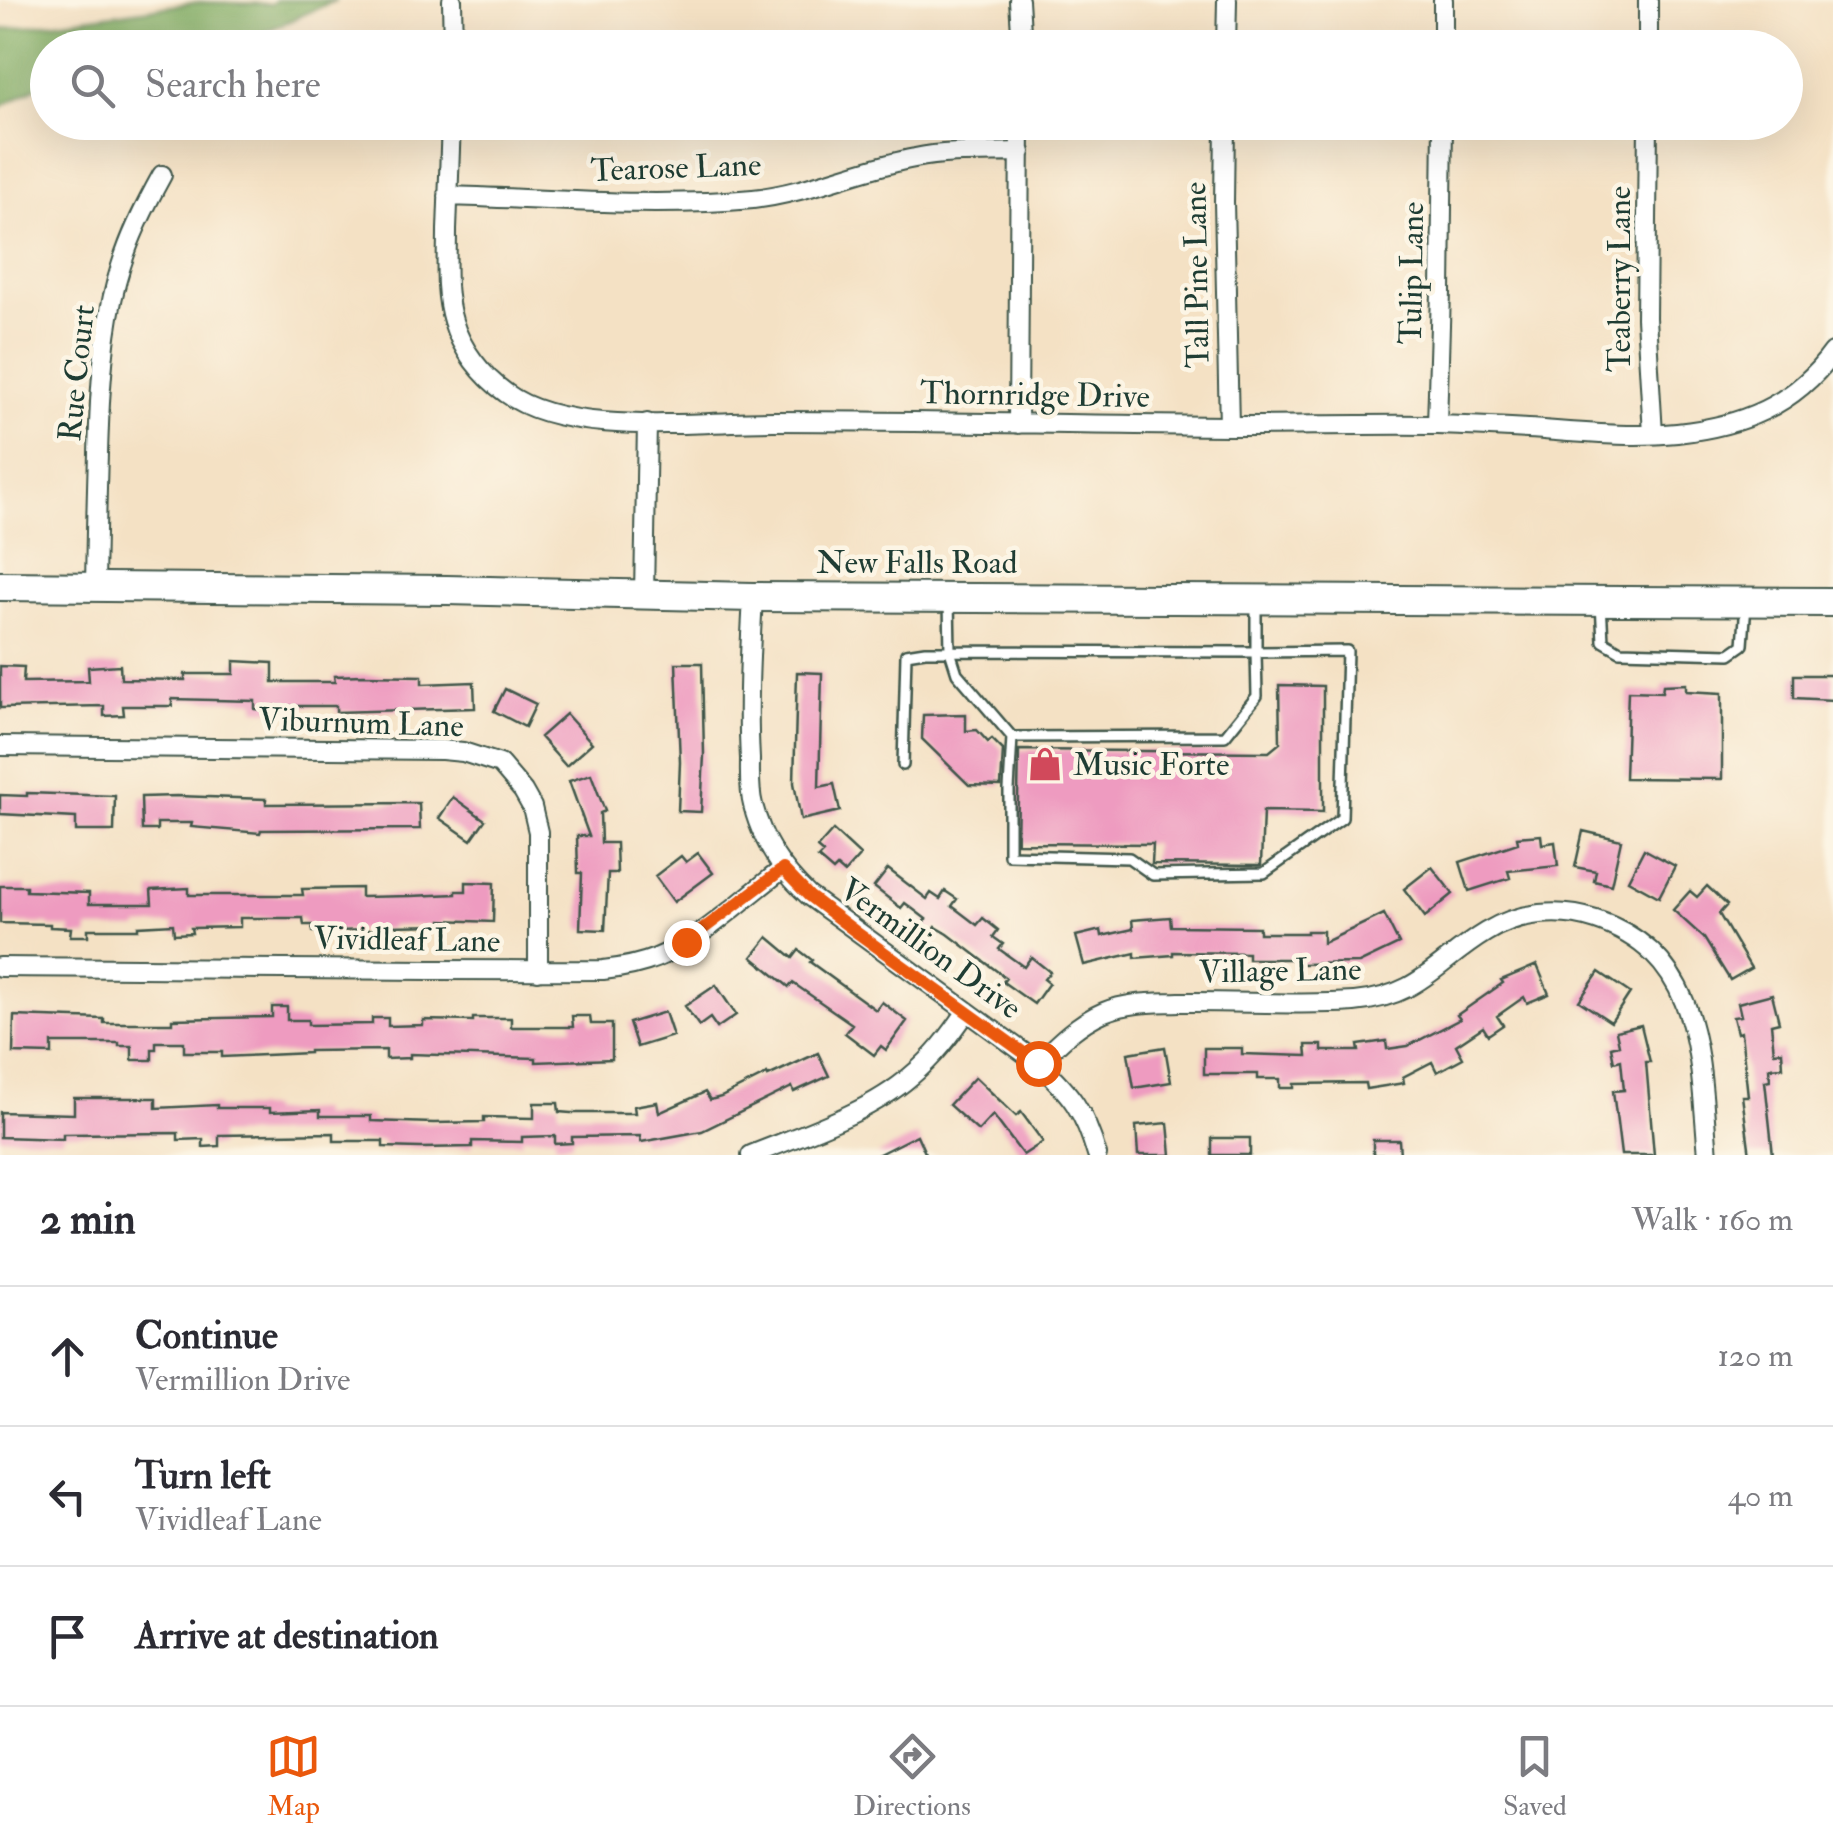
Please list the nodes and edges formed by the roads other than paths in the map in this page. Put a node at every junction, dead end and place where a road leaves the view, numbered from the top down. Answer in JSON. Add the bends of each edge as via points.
{"nodes":[{"id":1,"x":452,"y":0,"type":"edge"},
{"id":2,"x":1019,"y":0,"type":"edge"},
{"id":3,"x":1226,"y":0,"type":"edge"},
{"id":4,"x":1444,"y":0,"type":"edge"},
{"id":5,"x":1648,"y":0,"type":"edge"},
{"id":6,"x":453,"y":30,"type":"edge"},
{"id":7,"x":1021,"y":30,"type":"edge"},
{"id":8,"x":1226,"y":30,"type":"edge"},
{"id":9,"x":1443,"y":30,"type":"edge"},
{"id":10,"x":1648,"y":30,"type":"edge"},
{"id":11,"x":450,"y":140,"type":"edge"},
{"id":12,"x":1021,"y":140,"type":"edge"},
{"id":13,"x":1225,"y":140,"type":"edge"},
{"id":14,"x":1442,"y":140,"type":"edge"},
{"id":15,"x":1648,"y":140,"type":"edge"},
{"id":16,"x":1021,"y":152,"type":"junction"},
{"id":17,"x":162,"y":174,"type":"dead end"},
{"id":18,"x":448,"y":196,"type":"junction"},
{"id":19,"x":1833,"y":352,"type":"edge"},
{"id":20,"x":646,"y":423,"type":"junction"},
{"id":21,"x":1018,"y":424,"type":"junction"},
{"id":22,"x":1229,"y":426,"type":"junction"},
{"id":23,"x":1437,"y":426,"type":"junction"},
{"id":24,"x":1654,"y":434,"type":"junction"},
{"id":25,"x":0,"y":586,"type":"edge"},
{"id":26,"x":96,"y":587,"type":"junction"},
{"id":27,"x":644,"y":595,"type":"junction"},
{"id":28,"x":753,"y":597,"type":"junction"},
{"id":29,"x":950,"y":598,"type":"junction"},
{"id":30,"x":1256,"y":598,"type":"junction"},
{"id":31,"x":1600,"y":601,"type":"junction"},
{"id":32,"x":1746,"y":602,"type":"junction"},
{"id":33,"x":1833,"y":602,"type":"edge"},
{"id":34,"x":950,"y":652,"type":"junction"},
{"id":35,"x":1256,"y":652,"type":"junction"},
{"id":36,"x":1012,"y":738,"type":"junction"},
{"id":37,"x":0,"y":746,"type":"edge"},
{"id":38,"x":902,"y":765,"type":"dead end"},
{"id":39,"x":783,"y":869,"type":"junction"},
{"id":40,"x":0,"y":967,"type":"edge"},
{"id":41,"x":538,"y":970,"type":"junction"},
{"id":42,"x":967,"y":1011,"type":"junction"},
{"id":43,"x":1038,"y":1063,"type":"junction"},
{"id":44,"x":751,"y":1155,"type":"edge"},
{"id":45,"x":1096,"y":1155,"type":"edge"},
{"id":46,"x":1708,"y":1155,"type":"edge"}],
"edges":[{"from":1,"to":6,"type":"street"},
{"from":2,"to":7,"type":"street"},
{"from":3,"to":8,"type":"street"},
{"from":4,"to":9,"type":"street"},
{"from":5,"to":10,"type":"street"},
{"from":11,"to":18,"type":"street","name":"Thornridge Drive"},
{"from":12,"to":16,"type":"street"},
{"from":13,"to":22,"type":"street","name":"Tall Pine Lane"},
{"from":14,"to":23,"type":"street","name":"Tulip Lane"},
{"from":15,"to":24,"type":"street","name":"Teaberry Lane","via":[[1646,318]]},
{"from":16,"to":18,"type":"street","name":"Tearose Lane","via":[[912,158],[755,198]]},
{"from":16,"to":21,"type":"street"},
{"from":17,"to":26,"type":"street","name":"Rue Court","via":[[134,228],[109,312]]},
{"from":18,"to":20,"type":"street","name":"Thornridge Drive","via":[[452,317],[485,374],[518,402],[540,410]]},
{"from":19,"to":24,"type":"street","name":"Thornridge Drive","via":[[1794,393],[1758,414]]},
{"from":20,"to":21,"type":"street","name":"Thornridge Drive"},
{"from":20,"to":27,"type":"street"},
{"from":21,"to":22,"type":"street","name":"Thornridge Drive"},
{"from":22,"to":23,"type":"street","name":"Thornridge Drive"},
{"from":23,"to":24,"type":"street","name":"Thornridge Drive"},
{"from":25,"to":26,"type":"main road","name":"New Falls Road"},
{"from":26,"to":27,"type":"main road","name":"New Falls Road"},
{"from":27,"to":28,"type":"main road","name":"New Falls Road"},
{"from":28,"to":29,"type":"main road","name":"New Falls Road"},
{"from":28,"to":39,"type":"street","name":"Vermillion Drive","via":[[752,801]]},
{"from":29,"to":30,"type":"main road","name":"New Falls Road"},
{"from":29,"to":34,"type":"lane"},
{"from":30,"to":31,"type":"main road","name":"New Falls Road"},
{"from":30,"to":35,"type":"lane"},
{"from":31,"to":32,"type":"main road","name":"New Falls Road"},
{"from":31,"to":32,"type":"lane","via":[[1603,642],[1620,652],[1730,654],[1743,644]]},
{"from":32,"to":33,"type":"main road","name":"New Falls Road"},
{"from":34,"to":35,"type":"lane"},
{"from":34,"to":36,"type":"lane","via":[[957,673]]},
{"from":34,"to":38,"type":"lane","via":[[906,654]]},
{"from":35,"to":36,"type":"lane","via":[[1256,696],[1225,736]]},
{"from":35,"to":36,"type":"lane","via":[[1347,651],[1342,818],[1264,873],[1153,875],[1129,858],[1009,855]]},
{"from":37,"to":41,"type":"street","name":"Viburnum Lane","via":[[442,750],[489,759],[524,791],[538,832]]},
{"from":39,"to":41,"type":"street","name":"Vividleaf Lane","via":[[656,958],[602,970]]},
{"from":39,"to":42,"type":"street","name":"Vermillion Drive","via":[[840,920]]},
{"from":40,"to":41,"type":"street","name":"Vividleaf Lane"},
{"from":42,"to":43,"type":"street","name":"Vermillion Drive"},
{"from":42,"to":44,"type":"street","via":[[908,1080],[832,1122]]},
{"from":43,"to":45,"type":"street","name":"Vermillion Drive","via":[[1079,1106]]},
{"from":43,"to":46,"type":"street","name":"Village Lane","via":[[1080,1025],[1118,1007],[1357,1002],[1426,978],[1507,922],[1570,914],[1636,938],[1680,989],[1698,1046]]}]}
